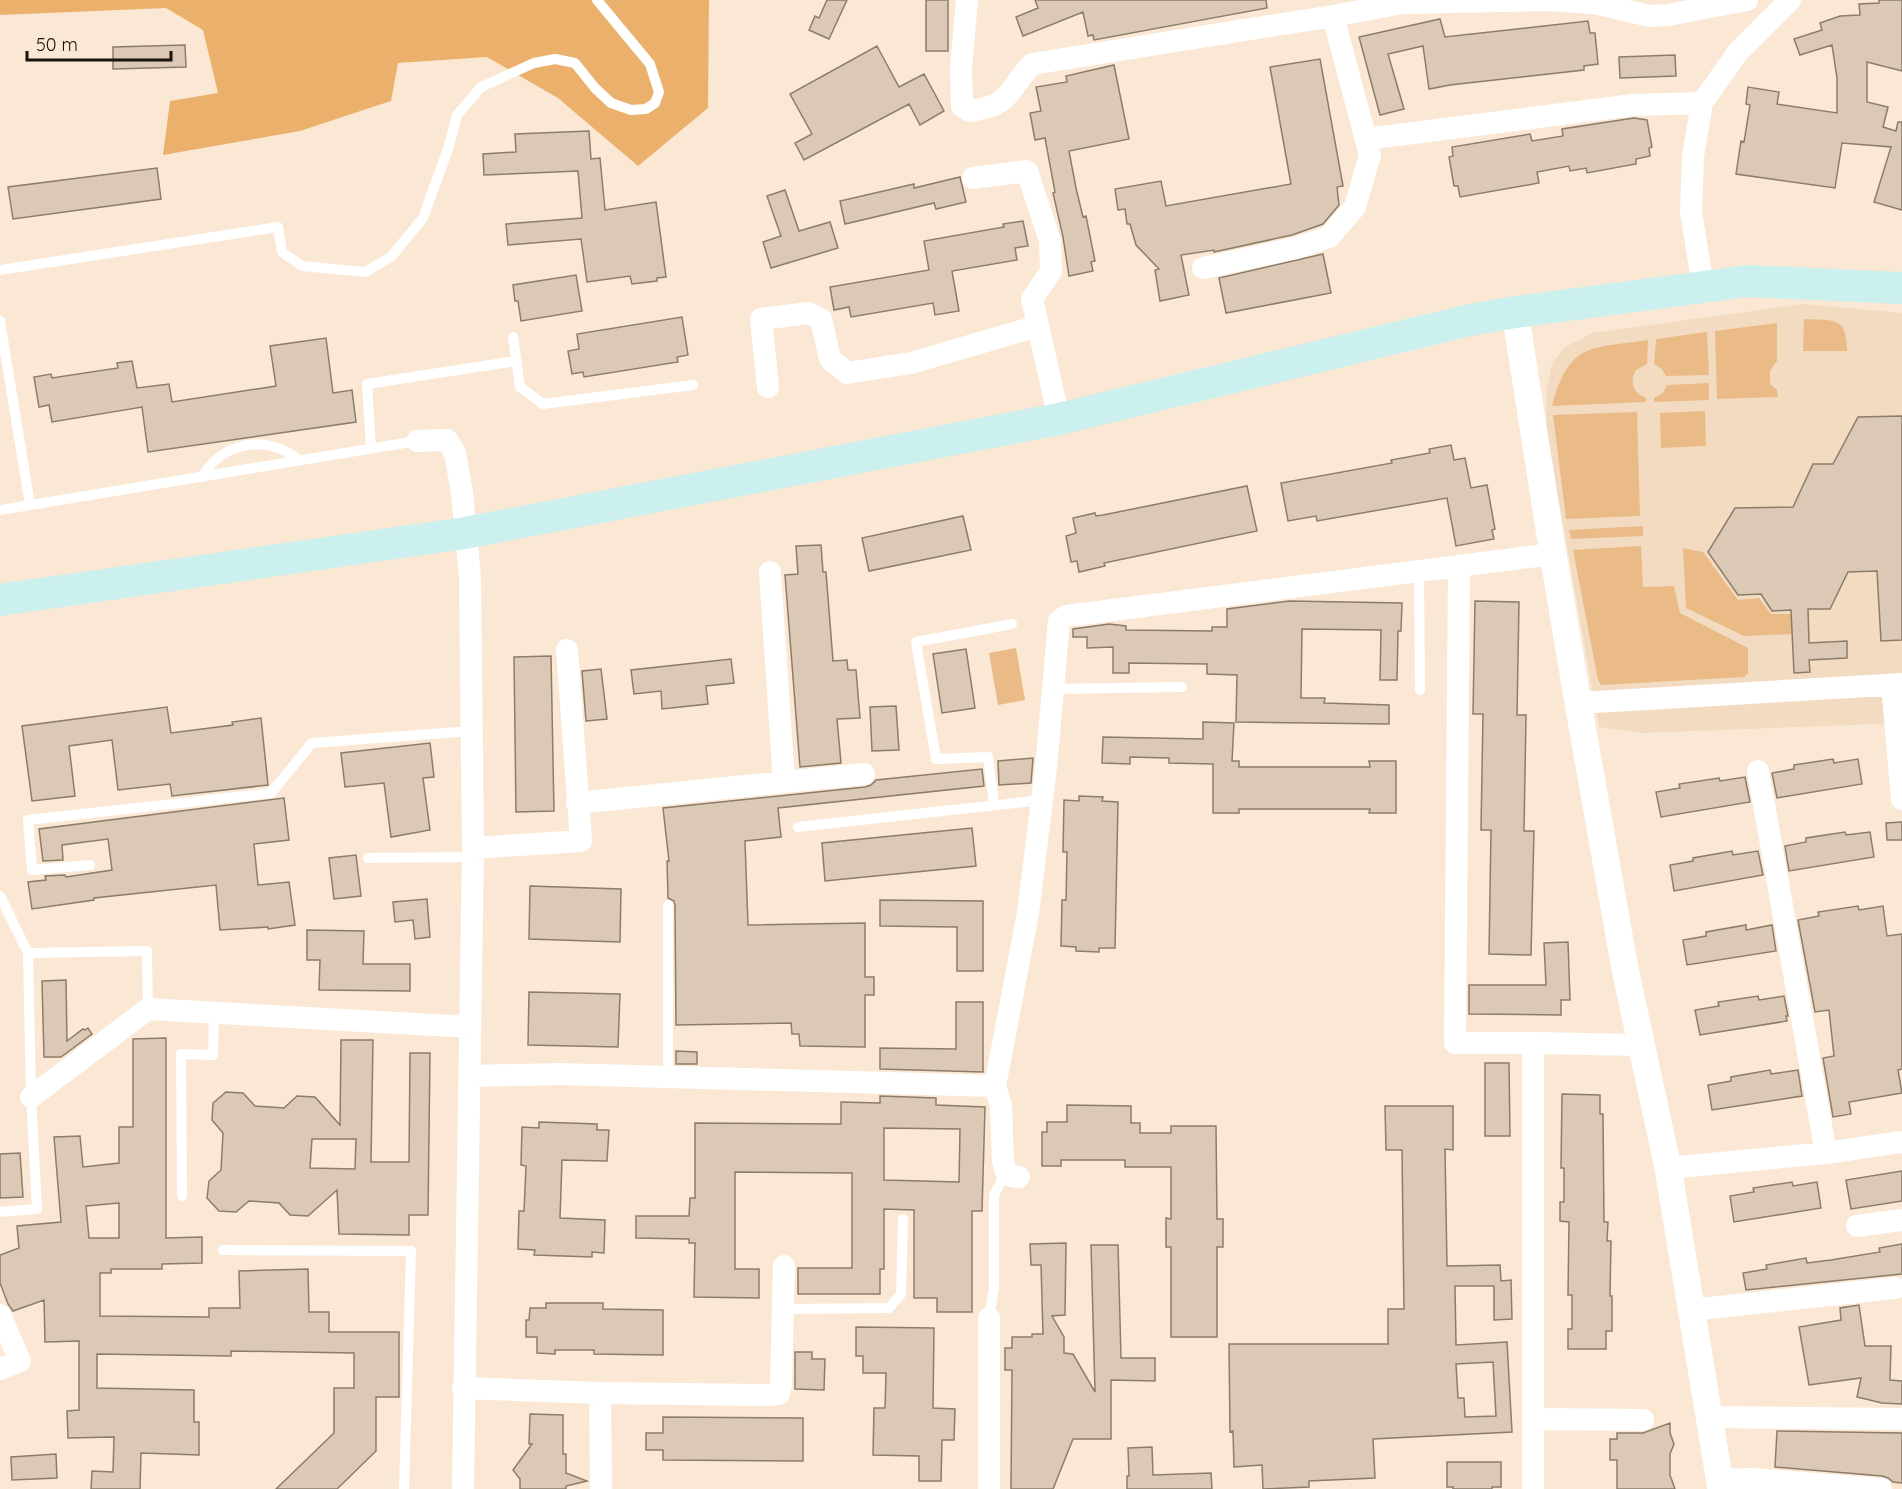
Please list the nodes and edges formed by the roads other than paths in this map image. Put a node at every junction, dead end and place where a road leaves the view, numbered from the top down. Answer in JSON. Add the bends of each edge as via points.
{"nodes":[{"id":1,"x":597,"y":0,"type":"edge"},
{"id":2,"x":967,"y":0,"type":"edge"},
{"id":3,"x":1546,"y":0,"type":"edge"},
{"id":4,"x":1747,"y":0,"type":"edge"},
{"id":5,"x":1790,"y":0,"type":"edge"},
{"id":6,"x":1400,"y":1,"type":"edge"},
{"id":7,"x":1334,"y":16,"type":"junction"},
{"id":8,"x":1702,"y":103,"type":"junction"},
{"id":9,"x":1366,"y":139,"type":"junction"},
{"id":10,"x":973,"y":178,"type":"dead end"},
{"id":11,"x":1203,"y":268,"type":"dead end"},
{"id":12,"x":0,"y":270,"type":"edge"},
{"id":13,"x":1702,"y":286,"type":"junction"},
{"id":14,"x":1902,"y":288,"type":"edge"},
{"id":15,"x":1515,"y":312,"type":"junction"},
{"id":16,"x":0,"y":321,"type":"edge"},
{"id":17,"x":1038,"y":326,"type":"junction"},
{"id":18,"x":513,"y":337,"type":"dead end"},
{"id":19,"x":516,"y":361,"type":"junction"},
{"id":20,"x":693,"y":385,"type":"dead end"},
{"id":21,"x":768,"y":387,"type":"dead end"},
{"id":22,"x":1059,"y":419,"type":"junction"},
{"id":23,"x":417,"y":441,"type":"joint"},
{"id":24,"x":371,"y":448,"type":"junction"},
{"id":25,"x":299,"y":460,"type":"junction"},
{"id":26,"x":202,"y":477,"type":"junction"},
{"id":27,"x":30,"y":505,"type":"junction"},
{"id":28,"x":0,"y":510,"type":"edge"},
{"id":29,"x":465,"y":533,"type":"junction"},
{"id":30,"x":1553,"y":554,"type":"junction"},
{"id":31,"x":1459,"y":567,"type":"junction"},
{"id":32,"x":770,"y":572,"type":"dead end"},
{"id":33,"x":1419,"y":572,"type":"junction"},
{"id":34,"x":0,"y":600,"type":"edge"},
{"id":35,"x":1012,"y":624,"type":"dead end"},
{"id":36,"x":567,"y":650,"type":"dead end"},
{"id":37,"x":1897,"y":684,"type":"edge"},
{"id":38,"x":1182,"y":687,"type":"dead end"},
{"id":39,"x":1053,"y":689,"type":"junction"},
{"id":40,"x":1420,"y":690,"type":"dead end"},
{"id":41,"x":1578,"y":703,"type":"junction"},
{"id":42,"x":471,"y":731,"type":"junction"},
{"id":43,"x":1758,"y":771,"type":"dead end"},
{"id":44,"x":864,"y":774,"type":"dead end"},
{"id":45,"x":784,"y":782,"type":"junction"},
{"id":46,"x":1902,"y":799,"type":"edge"},
{"id":47,"x":1042,"y":800,"type":"junction"},
{"id":48,"x":577,"y":803,"type":"junction"},
{"id":49,"x":994,"y":805,"type":"junction"},
{"id":50,"x":798,"y":827,"type":"dead end"},
{"id":51,"x":473,"y":852,"type":"junction"},
{"id":52,"x":368,"y":858,"type":"dead end"},
{"id":53,"x":90,"y":865,"type":"dead end"},
{"id":54,"x":0,"y":897,"type":"edge"},
{"id":55,"x":668,"y":905,"type":"dead end"},
{"id":56,"x":28,"y":953,"type":"junction"},
{"id":57,"x":148,"y":1009,"type":"junction"},
{"id":58,"x":214,"y":1012,"type":"junction"},
{"id":59,"x":470,"y":1027,"type":"junction"},
{"id":60,"x":1533,"y":1043,"type":"junction"},
{"id":61,"x":1642,"y":1045,"type":"junction"},
{"id":62,"x":470,"y":1076,"type":"junction"},
{"id":63,"x":668,"y":1076,"type":"junction"},
{"id":64,"x":994,"y":1086,"type":"junction"},
{"id":65,"x":31,"y":1097,"type":"junction"},
{"id":66,"x":1902,"y":1142,"type":"edge"},
{"id":67,"x":1826,"y":1153,"type":"junction"},
{"id":68,"x":1668,"y":1168,"type":"junction"},
{"id":69,"x":1013,"y":1174,"type":"joint"},
{"id":70,"x":182,"y":1196,"type":"dead end"},
{"id":71,"x":0,"y":1212,"type":"edge"},
{"id":72,"x":903,"y":1219,"type":"dead end"},
{"id":73,"x":1902,"y":1220,"type":"edge"},
{"id":74,"x":1857,"y":1227,"type":"dead end"},
{"id":75,"x":223,"y":1250,"type":"dead end"},
{"id":76,"x":784,"y":1266,"type":"dead end"},
{"id":77,"x":1895,"y":1288,"type":"dead end"},
{"id":78,"x":783,"y":1309,"type":"junction"},
{"id":79,"x":1691,"y":1310,"type":"junction"},
{"id":80,"x":0,"y":1315,"type":"edge"},
{"id":81,"x":989,"y":1318,"type":"joint"},
{"id":82,"x":0,"y":1369,"type":"edge"},
{"id":83,"x":463,"y":1388,"type":"junction"},
{"id":84,"x":600,"y":1393,"type":"junction"},
{"id":85,"x":1709,"y":1417,"type":"junction"},
{"id":86,"x":1534,"y":1419,"type":"junction"},
{"id":87,"x":1902,"y":1419,"type":"edge"},
{"id":88,"x":1642,"y":1420,"type":"dead end"},
{"id":89,"x":1720,"y":1484,"type":"edge"},
{"id":90,"x":404,"y":1489,"type":"edge"},
{"id":91,"x":463,"y":1489,"type":"edge"},
{"id":92,"x":601,"y":1489,"type":"edge"},
{"id":93,"x":989,"y":1489,"type":"edge"},
{"id":94,"x":1533,"y":1489,"type":"edge"},
{"id":95,"x":1881,"y":1489,"type":"edge"}],
"edges":[{"from":1,"to":12,"type":"lane","via":[[650,64],[659,92],[655,103],[646,110],[631,110],[611,103],[574,63],[555,59],[534,63],[481,87],[457,115],[423,218],[391,257],[365,272],[303,266],[282,252],[278,227]]},
{"from":2,"to":7,"type":"street","via":[[961,87],[962,106],[970,111],[989,109],[1008,98],[1032,64]]},
{"from":3,"to":4,"type":"street","via":[[1594,3],[1650,16]]},
{"from":3,"to":6,"type":"street"},
{"from":5,"to":8,"type":"street","via":[[1738,52]]},
{"from":6,"to":7,"type":"street"},
{"from":7,"to":9,"type":"street"},
{"from":8,"to":9,"type":"street","via":[[1633,105]]},
{"from":8,"to":13,"type":"street","via":[[1693,156],[1691,212]]},
{"from":9,"to":11,"type":"street","via":[[1370,155],[1355,207],[1329,237]]},
{"from":10,"to":17,"type":"street","via":[[1027,171],[1050,241],[1051,271],[1032,299]]},
{"from":13,"to":14,"type":"main road","via":[[1748,281]]},
{"from":13,"to":15,"type":"main road"},
{"from":15,"to":22,"type":"main road"},
{"from":15,"to":30,"type":"street"},
{"from":16,"to":27,"type":"lane"},
{"from":17,"to":21,"type":"street","via":[[911,363],[847,373],[830,358],[822,319],[808,314],[761,319]]},
{"from":17,"to":22,"type":"street"},
{"from":18,"to":19,"type":"lane"},
{"from":19,"to":20,"type":"lane","via":[[519,387],[543,404]]},
{"from":19,"to":24,"type":"lane","via":[[367,384]]},
{"from":22,"to":29,"type":"main road"},
{"from":23,"to":24,"type":"lane"},
{"from":23,"to":29,"type":"street","via":[[447,440],[455,453]]},
{"from":24,"to":25,"type":"lane"},
{"from":25,"to":26,"type":"lane"},
{"from":25,"to":26,"type":"lane","via":[[289,451],[275,447],[242,446],[210,463]]},
{"from":26,"to":27,"type":"lane"},
{"from":27,"to":28,"type":"lane"},
{"from":29,"to":34,"type":"main road"},
{"from":29,"to":42,"type":"street","via":[[470,577]]},
{"from":30,"to":31,"type":"street"},
{"from":30,"to":41,"type":"street"},
{"from":31,"to":33,"type":"street"},
{"from":31,"to":60,"type":"street","via":[[1455,1043]]},
{"from":32,"to":45,"type":"street"},
{"from":33,"to":39,"type":"street","via":[[1066,616],[1059,621]]},
{"from":33,"to":40,"type":"lane"},
{"from":35,"to":49,"type":"lane","via":[[916,642],[936,759],[988,757]]},
{"from":36,"to":48,"type":"street"},
{"from":37,"to":41,"type":"street"},
{"from":37,"to":46,"type":"street"},
{"from":38,"to":39,"type":"lane"},
{"from":39,"to":47,"type":"street"},
{"from":41,"to":61,"type":"street"},
{"from":42,"to":51,"type":"street"},
{"from":42,"to":53,"type":"lane","via":[[312,743],[271,793],[28,820],[32,870]]},
{"from":43,"to":67,"type":"street"},
{"from":44,"to":45,"type":"street"},
{"from":45,"to":48,"type":"street"},
{"from":47,"to":49,"type":"lane"},
{"from":47,"to":64,"type":"street","via":[[1028,913]]},
{"from":48,"to":51,"type":"street","via":[[581,841]]},
{"from":49,"to":50,"type":"lane"},
{"from":51,"to":52,"type":"lane"},
{"from":51,"to":59,"type":"street"},
{"from":54,"to":56,"type":"lane"},
{"from":55,"to":63,"type":"lane"},
{"from":56,"to":57,"type":"lane","via":[[147,951]]},
{"from":56,"to":65,"type":"lane"},
{"from":57,"to":58,"type":"street"},
{"from":57,"to":65,"type":"street"},
{"from":58,"to":59,"type":"street"},
{"from":58,"to":70,"type":"lane","via":[[213,1055],[181,1054]]},
{"from":59,"to":62,"type":"street"},
{"from":60,"to":61,"type":"street"},
{"from":60,"to":86,"type":"street"},
{"from":61,"to":68,"type":"street"},
{"from":62,"to":63,"type":"street"},
{"from":62,"to":83,"type":"street"},
{"from":63,"to":64,"type":"street"},
{"from":64,"to":69,"type":"street","via":[[1001,1106],[1003,1161]]},
{"from":65,"to":71,"type":"lane","via":[[37,1209]]},
{"from":66,"to":67,"type":"street"},
{"from":67,"to":68,"type":"street"},
{"from":68,"to":79,"type":"street"},
{"from":69,"to":81,"type":"lane","via":[[994,1195],[994,1288]]},
{"from":72,"to":78,"type":"lane","via":[[901,1294],[889,1308]]},
{"from":73,"to":74,"type":"street"},
{"from":75,"to":90,"type":"lane","via":[[411,1251]]},
{"from":76,"to":78,"type":"street"},
{"from":77,"to":79,"type":"street"},
{"from":78,"to":84,"type":"street","via":[[779,1394]]},
{"from":79,"to":85,"type":"street"},
{"from":80,"to":82,"type":"street","via":[[20,1361]]},
{"from":81,"to":93,"type":"street"},
{"from":83,"to":84,"type":"street"},
{"from":83,"to":91,"type":"street"},
{"from":84,"to":92,"type":"street"},
{"from":85,"to":87,"type":"street"},
{"from":85,"to":89,"type":"street"},
{"from":86,"to":88,"type":"street"},
{"from":86,"to":94,"type":"street"},
{"from":89,"to":95,"type":"street","via":[[1752,1479]]}]}
